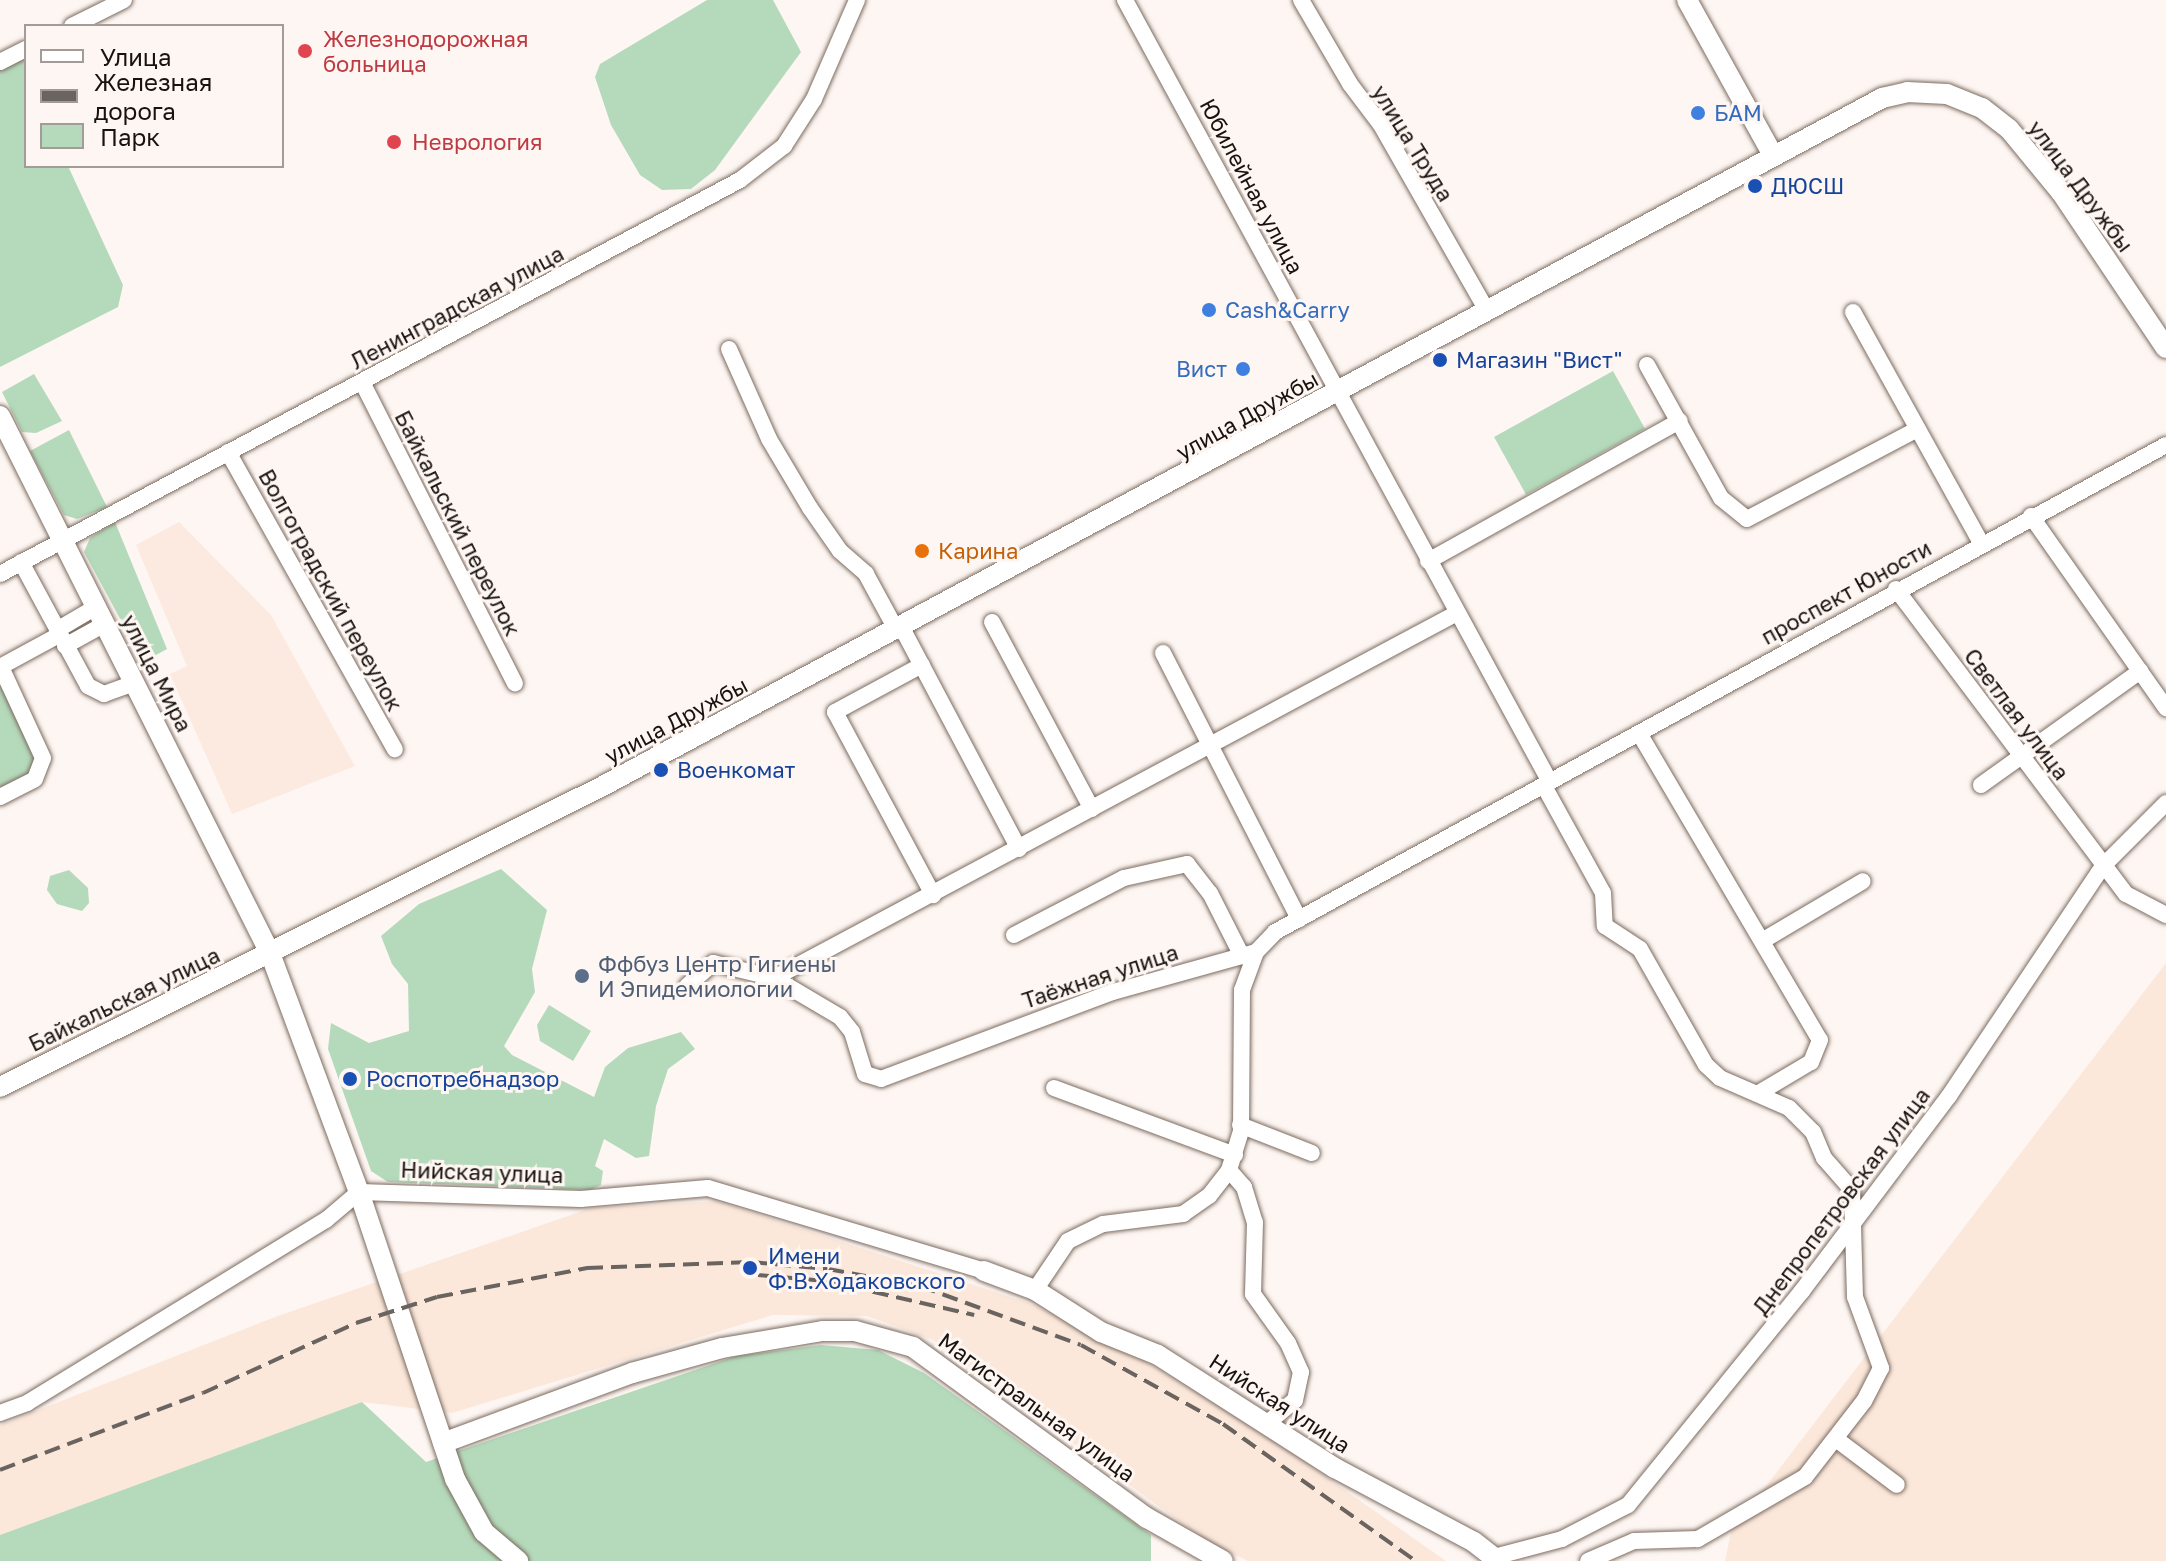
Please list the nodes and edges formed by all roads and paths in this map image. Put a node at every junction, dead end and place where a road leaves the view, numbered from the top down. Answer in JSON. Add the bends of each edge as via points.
{"nodes":[{"id":1,"x":124,"y":0,"type":"edge"},
{"id":2,"x":857,"y":0,"type":"edge"},
{"id":3,"x":1125,"y":0,"type":"edge"},
{"id":4,"x":1301,"y":0,"type":"edge"},
{"id":5,"x":1687,"y":0,"type":"edge"},
{"id":6,"x":76,"y":24,"type":"edge"},
{"id":7,"x":24,"y":50,"type":"edge"},
{"id":8,"x":0,"y":62,"type":"edge"},
{"id":9,"x":1773,"y":155,"type":"junction"},
{"id":10,"x":1487,"y":311,"type":"junction"},
{"id":11,"x":1853,"y":312,"type":"dead end"},
{"id":12,"x":2166,"y":348,"type":"edge"},
{"id":13,"x":729,"y":349,"type":"dead end"},
{"id":14,"x":1647,"y":365,"type":"dead end"},
{"id":15,"x":362,"y":382,"type":"junction"},
{"id":16,"x":1336,"y":393,"type":"junction"},
{"id":17,"x":0,"y":416,"type":"edge"},
{"id":18,"x":1680,"y":421,"type":"junction"},
{"id":19,"x":1918,"y":429,"type":"junction"},
{"id":20,"x":2166,"y":445,"type":"edge"},
{"id":21,"x":228,"y":452,"type":"junction"},
{"id":22,"x":2031,"y":516,"type":"junction"},
{"id":23,"x":62,"y":540,"type":"junction"},
{"id":24,"x":1981,"y":543,"type":"junction"},
{"id":25,"x":1428,"y":561,"type":"junction"},
{"id":26,"x":21,"y":562,"type":"junction"},
{"id":27,"x":0,"y":574,"type":"edge"},
{"id":28,"x":1896,"y":589,"type":"junction"},
{"id":29,"x":1457,"y":613,"type":"junction"},
{"id":30,"x":101,"y":616,"type":"junction"},
{"id":31,"x":992,"y":622,"type":"dead end"},
{"id":32,"x":900,"y":630,"type":"junction"},
{"id":33,"x":60,"y":637,"type":"junction"},
{"id":34,"x":1163,"y":653,"type":"dead end"},
{"id":35,"x":922,"y":665,"type":"junction"},
{"id":36,"x":0,"y":667,"type":"edge"},
{"id":37,"x":2140,"y":671,"type":"junction"},
{"id":38,"x":135,"y":683,"type":"junction"},
{"id":39,"x":515,"y":683,"type":"dead end"},
{"id":40,"x":2166,"y":708,"type":"edge"},
{"id":41,"x":1639,"y":733,"type":"junction"},
{"id":42,"x":1213,"y":745,"type":"junction"},
{"id":43,"x":395,"y":749,"type":"dead end"},
{"id":44,"x":2022,"y":757,"type":"junction"},
{"id":45,"x":1547,"y":784,"type":"junction"},
{"id":46,"x":1981,"y":785,"type":"dead end"},
{"id":47,"x":0,"y":797,"type":"edge"},
{"id":48,"x":2166,"y":803,"type":"edge"},
{"id":49,"x":1092,"y":809,"type":"junction"},
{"id":50,"x":1019,"y":849,"type":"junction"},
{"id":51,"x":2103,"y":866,"type":"junction"},
{"id":52,"x":1863,"y":881,"type":"dead end"},
{"id":53,"x":933,"y":895,"type":"junction"},
{"id":54,"x":2166,"y":915,"type":"edge"},
{"id":55,"x":1299,"y":919,"type":"junction"},
{"id":56,"x":1014,"y":935,"type":"dead end"},
{"id":57,"x":1762,"y":941,"type":"junction"},
{"id":58,"x":270,"y":953,"type":"junction"},
{"id":59,"x":1249,"y":954,"type":"junction"},
{"id":60,"x":774,"y":978,"type":"junction"},
{"id":61,"x":687,"y":986,"type":"dead end"},
{"id":62,"x":0,"y":1087,"type":"edge"},
{"id":63,"x":1054,"y":1088,"type":"dead end"},
{"id":64,"x":1759,"y":1093,"type":"junction"},
{"id":65,"x":1240,"y":1125,"type":"junction"},
{"id":66,"x":1312,"y":1153,"type":"dead end"},
{"id":67,"x":1232,"y":1163,"type":"junction"},
{"id":68,"x":359,"y":1192,"type":"junction"},
{"id":69,"x":1856,"y":1221,"type":"junction"},
{"id":70,"x":984,"y":1271,"type":"joint"},
{"id":71,"x":1035,"y":1290,"type":"junction"},
{"id":72,"x":0,"y":1413,"type":"edge"},
{"id":73,"x":1266,"y":1424,"type":"junction"},
{"id":74,"x":1836,"y":1439,"type":"junction"},
{"id":75,"x":443,"y":1443,"type":"junction"},
{"id":76,"x":1897,"y":1485,"type":"dead end"},
{"id":77,"x":1496,"y":1559,"type":"edge"},
{"id":78,"x":518,"y":1561,"type":"edge"},
{"id":79,"x":1223,"y":1561,"type":"edge"},
{"id":80,"x":1588,"y":1561,"type":"edge"}],
"edges":[{"from":1,"to":6,"type":"street"},
{"from":2,"to":15,"type":"street","name":"Ленинградская улица","via":[[814,99],[784,146],[751,172]]},
{"from":3,"to":16,"type":"street","name":"Юбилейная улица"},
{"from":4,"to":10,"type":"street","name":"улица Труда","via":[[1381,125]]},
{"from":5,"to":9,"type":"street"},
{"from":7,"to":8,"type":"street"},
{"from":9,"to":10,"type":"street","name":"улица Дружбы"},
{"from":9,"to":12,"type":"street","name":"улица Дружбы","via":[[1895,94],[1938,93],[1972,102],[2009,129],[2041,165]]},
{"from":10,"to":16,"type":"street","name":"улица Дружбы"},
{"from":11,"to":19,"type":"street"},
{"from":13,"to":32,"type":"street","via":[[769,439],[810,508],[840,551],[866,574]]},
{"from":14,"to":18,"type":"street"},
{"from":15,"to":21,"type":"street","name":"Ленинградская улица"},
{"from":15,"to":39,"type":"street","name":"Байкальский переулок"},
{"from":16,"to":25,"type":"street","name":"Юбилейная улица"},
{"from":16,"to":32,"type":"street","name":"улица Дружбы"},
{"from":17,"to":23,"type":"street","name":"улица Мира"},
{"from":18,"to":19,"type":"street","via":[[1725,504],[1751,519]]},
{"from":18,"to":25,"type":"street"},
{"from":19,"to":24,"type":"street"},
{"from":20,"to":22,"type":"street","name":"проспект Юности"},
{"from":21,"to":23,"type":"street","name":"Ленинградская улица"},
{"from":21,"to":43,"type":"street","name":"Волгоградский переулок"},
{"from":22,"to":24,"type":"street","name":"проспект Юности"},
{"from":22,"to":37,"type":"street"},
{"from":23,"to":26,"type":"street","name":"Ленинградская улица"},
{"from":23,"to":30,"type":"street","name":"улица Мира"},
{"from":24,"to":28,"type":"street","name":"проспект Юности"},
{"from":25,"to":29,"type":"street","name":"Юбилейная улица"},
{"from":26,"to":27,"type":"street","name":"Ленинградская улица"},
{"from":26,"to":33,"type":"street"},
{"from":28,"to":41,"type":"street","name":"проспект Юности"},
{"from":28,"to":44,"type":"street","name":"Светлая улица"},
{"from":29,"to":42,"type":"street"},
{"from":29,"to":45,"type":"street","name":"Юбилейная улица"},
{"from":30,"to":33,"type":"street"},
{"from":30,"to":38,"type":"street","name":"улица Мира"},
{"from":31,"to":49,"type":"street"},
{"from":32,"to":35,"type":"street"},
{"from":32,"to":58,"type":"street","name":"улица Дружбы"},
{"from":33,"to":36,"type":"street"},
{"from":33,"to":38,"type":"street","via":[[93,690],[111,693]]},
{"from":34,"to":42,"type":"street"},
{"from":35,"to":50,"type":"street"},
{"from":35,"to":53,"type":"street","via":[[835,712]]},
{"from":36,"to":47,"type":"street","via":[[43,763],[33,781]]},
{"from":37,"to":40,"type":"street"},
{"from":37,"to":44,"type":"street"},
{"from":38,"to":58,"type":"street","name":"улица Мира"},
{"from":41,"to":45,"type":"street","name":"проспект Юности"},
{"from":41,"to":57,"type":"street"},
{"from":42,"to":49,"type":"street"},
{"from":42,"to":55,"type":"street"},
{"from":44,"to":46,"type":"street"},
{"from":44,"to":51,"type":"street","name":"Светлая улица"},
{"from":45,"to":55,"type":"street","name":"Таёжная улица"},
{"from":45,"to":64,"type":"street","name":"Юбилейная улица","via":[[1603,893],[1605,926],[1640,949],[1712,1072]]},
{"from":48,"to":51,"type":"street","name":"Днепропетровская улица"},
{"from":49,"to":50,"type":"street"},
{"from":50,"to":53,"type":"street"},
{"from":51,"to":54,"type":"street","name":"Светлая улица","via":[[2136,903]]},
{"from":51,"to":69,"type":"street","name":"Днепропетровская улица","via":[[1949,1096]]},
{"from":52,"to":57,"type":"street"},
{"from":53,"to":60,"type":"street"},
{"from":55,"to":59,"type":"street","name":"Таёжная улица"},
{"from":56,"to":59,"type":"street","via":[[1124,878],[1187,864]]},
{"from":57,"to":64,"type":"street","via":[[1821,1048],[1811,1062]]},
{"from":58,"to":62,"type":"street","name":"Байкальская улица"},
{"from":58,"to":68,"type":"street","name":"улица Мира"},
{"from":59,"to":60,"type":"street","name":"Таёжная улица","via":[[1113,992],[881,1079],[865,1074],[852,1032],[840,1017]]},
{"from":59,"to":65,"type":"street","via":[[1239,1013]]},
{"from":60,"to":61,"type":"street","name":"Таёжная улица","via":[[713,963]]},
{"from":63,"to":67,"type":"street"},
{"from":64,"to":69,"type":"street","via":[[1789,1108],[1813,1132],[1824,1158],[1852,1190]]},
{"from":65,"to":66,"type":"street"},
{"from":65,"to":67,"type":"street"},
{"from":67,"to":71,"type":"street","via":[[1209,1196],[1183,1214],[1103,1224],[1068,1241]]},
{"from":67,"to":73,"type":"street","via":[[1255,1222],[1253,1294],[1288,1343],[1301,1372],[1295,1400]]},
{"from":68,"to":70,"type":"street","name":"Нийская улица","via":[[581,1199],[708,1188]]},
{"from":68,"to":72,"type":"street","via":[[326,1220],[27,1403]]},
{"from":68,"to":75,"type":"street","name":"улица Мира"},
{"from":69,"to":74,"type":"street","via":[[1855,1297],[1881,1368],[1874,1387]]},
{"from":69,"to":77,"type":"street","name":"Днепропетровская улица","via":[[1628,1505],[1562,1539]]},
{"from":70,"to":71,"type":"street","name":"Нийская улица"},
{"from":71,"to":73,"type":"street","name":"Нийская улица","via":[[1101,1332],[1158,1355]]},
{"from":73,"to":77,"type":"street","name":"Нийская улица"},
{"from":74,"to":76,"type":"street"},
{"from":74,"to":80,"type":"street","via":[[1805,1477],[1762,1498],[1713,1533],[1681,1543],[1634,1541]]},
{"from":75,"to":78,"type":"street","name":"улица Мира","via":[[484,1532]]},
{"from":75,"to":79,"type":"street","name":"Магистральная улица","via":[[539,1403],[722,1348],[823,1331],[870,1333],[913,1347],[1147,1518]]}]}
